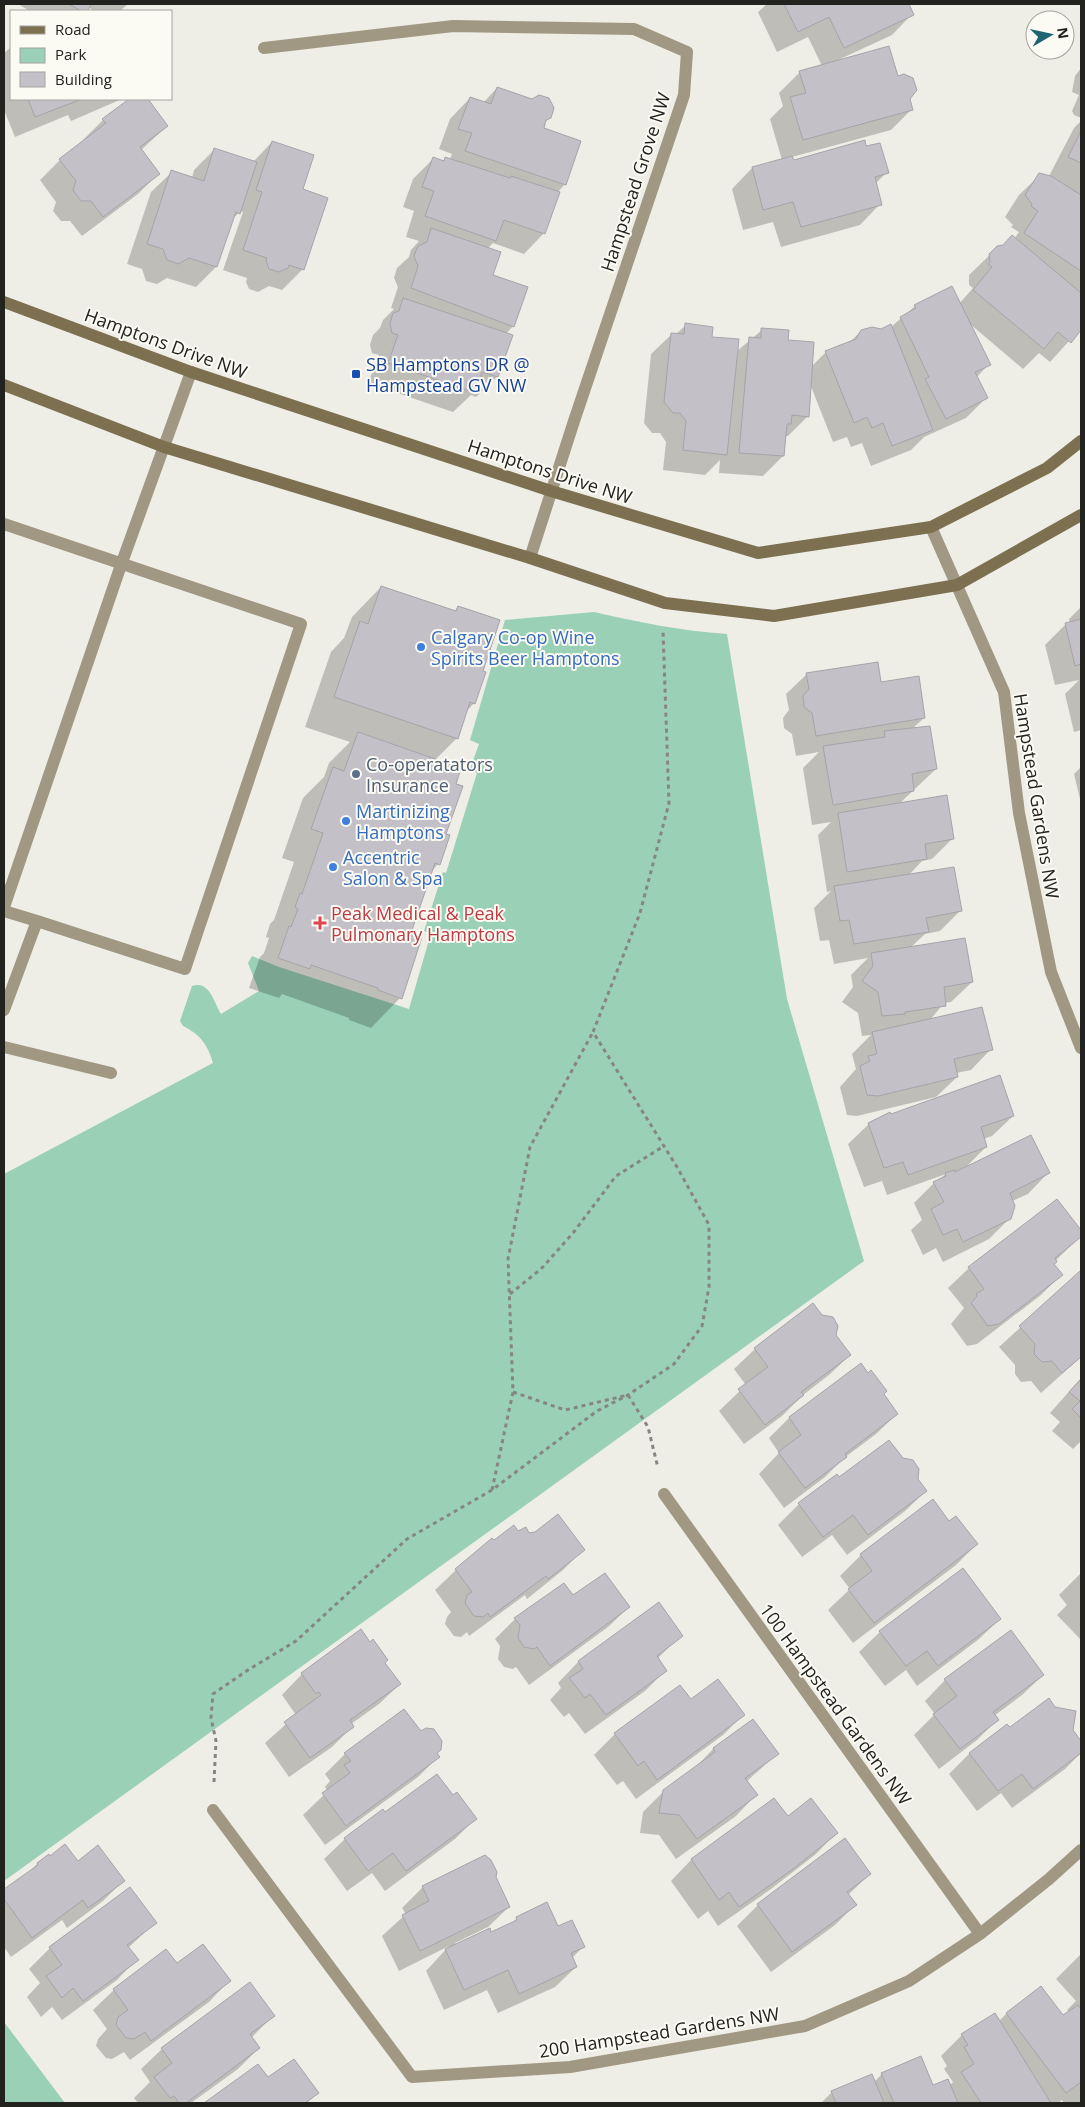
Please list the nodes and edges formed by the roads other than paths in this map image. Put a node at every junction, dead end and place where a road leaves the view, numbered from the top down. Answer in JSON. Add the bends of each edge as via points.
{"nodes":[{"id":1,"x":264,"y":48,"type":"dead end"},
{"id":2,"x":4,"y":302,"type":"edge"},
{"id":3,"x":191,"y":372,"type":"junction"},
{"id":4,"x":4,"y":385,"type":"edge"},
{"id":5,"x":1081,"y":441,"type":"edge"},
{"id":6,"x":164,"y":447,"type":"junction"},
{"id":7,"x":551,"y":491,"type":"junction"},
{"id":8,"x":1081,"y":515,"type":"edge"},
{"id":9,"x":4,"y":524,"type":"edge"},
{"id":10,"x":932,"y":527,"type":"junction"},
{"id":11,"x":530,"y":558,"type":"junction"},
{"id":12,"x":121,"y":565,"type":"junction"},
{"id":13,"x":957,"y":585,"type":"junction"},
{"id":14,"x":4,"y":907,"type":"edge"},
{"id":15,"x":4,"y":911,"type":"edge"},
{"id":16,"x":37,"y":921,"type":"junction"},
{"id":17,"x":4,"y":1010,"type":"edge"},
{"id":18,"x":4,"y":1047,"type":"edge"},
{"id":19,"x":1081,"y":1048,"type":"edge"},
{"id":20,"x":111,"y":1073,"type":"dead end"},
{"id":21,"x":664,"y":1494,"type":"road end"},
{"id":22,"x":213,"y":1810,"type":"road end"},
{"id":23,"x":1081,"y":1850,"type":"edge"},
{"id":24,"x":980,"y":1934,"type":"junction"}],
"edges":[{"from":1,"to":7,"type":"street","name":"Hampstead Grove NW","via":[[453,26],[634,29],[687,52],[684,95]]},
{"from":2,"to":3,"type":"street","name":"Hamptons Drive NW"},
{"from":3,"to":6,"type":"street"},
{"from":3,"to":7,"type":"street","name":"Hamptons Drive NW"},
{"from":4,"to":6,"type":"street"},
{"from":5,"to":10,"type":"street","name":"Hamptons Drive NW","via":[[1047,468]]},
{"from":6,"to":11,"type":"street"},
{"from":6,"to":12,"type":"street"},
{"from":7,"to":10,"type":"street","name":"Hamptons Drive NW","via":[[758,553]]},
{"from":7,"to":11,"type":"street","name":"Hampstead Grove NW"},
{"from":8,"to":13,"type":"street"},
{"from":9,"to":12,"type":"street"},
{"from":10,"to":13,"type":"street","name":"Hampstead Gardens NW"},
{"from":11,"to":13,"type":"street","via":[[665,602],[774,616]]},
{"from":12,"to":14,"type":"street"},
{"from":12,"to":16,"type":"street","via":[[301,624],[185,969]]},
{"from":13,"to":19,"type":"street","name":"Hampstead Gardens NW","via":[[1004,692],[1019,813],[1051,972]]},
{"from":15,"to":16,"type":"street"},
{"from":16,"to":17,"type":"street"},
{"from":18,"to":20,"type":"street"},
{"from":21,"to":24,"type":"street","name":"100 Hampstead Gardens NW"},
{"from":22,"to":24,"type":"street","name":"200 Hampstead Gardens NW","via":[[412,2077],[570,2067],[805,2026],[908,1981]]},
{"from":23,"to":24,"type":"street"}]}
